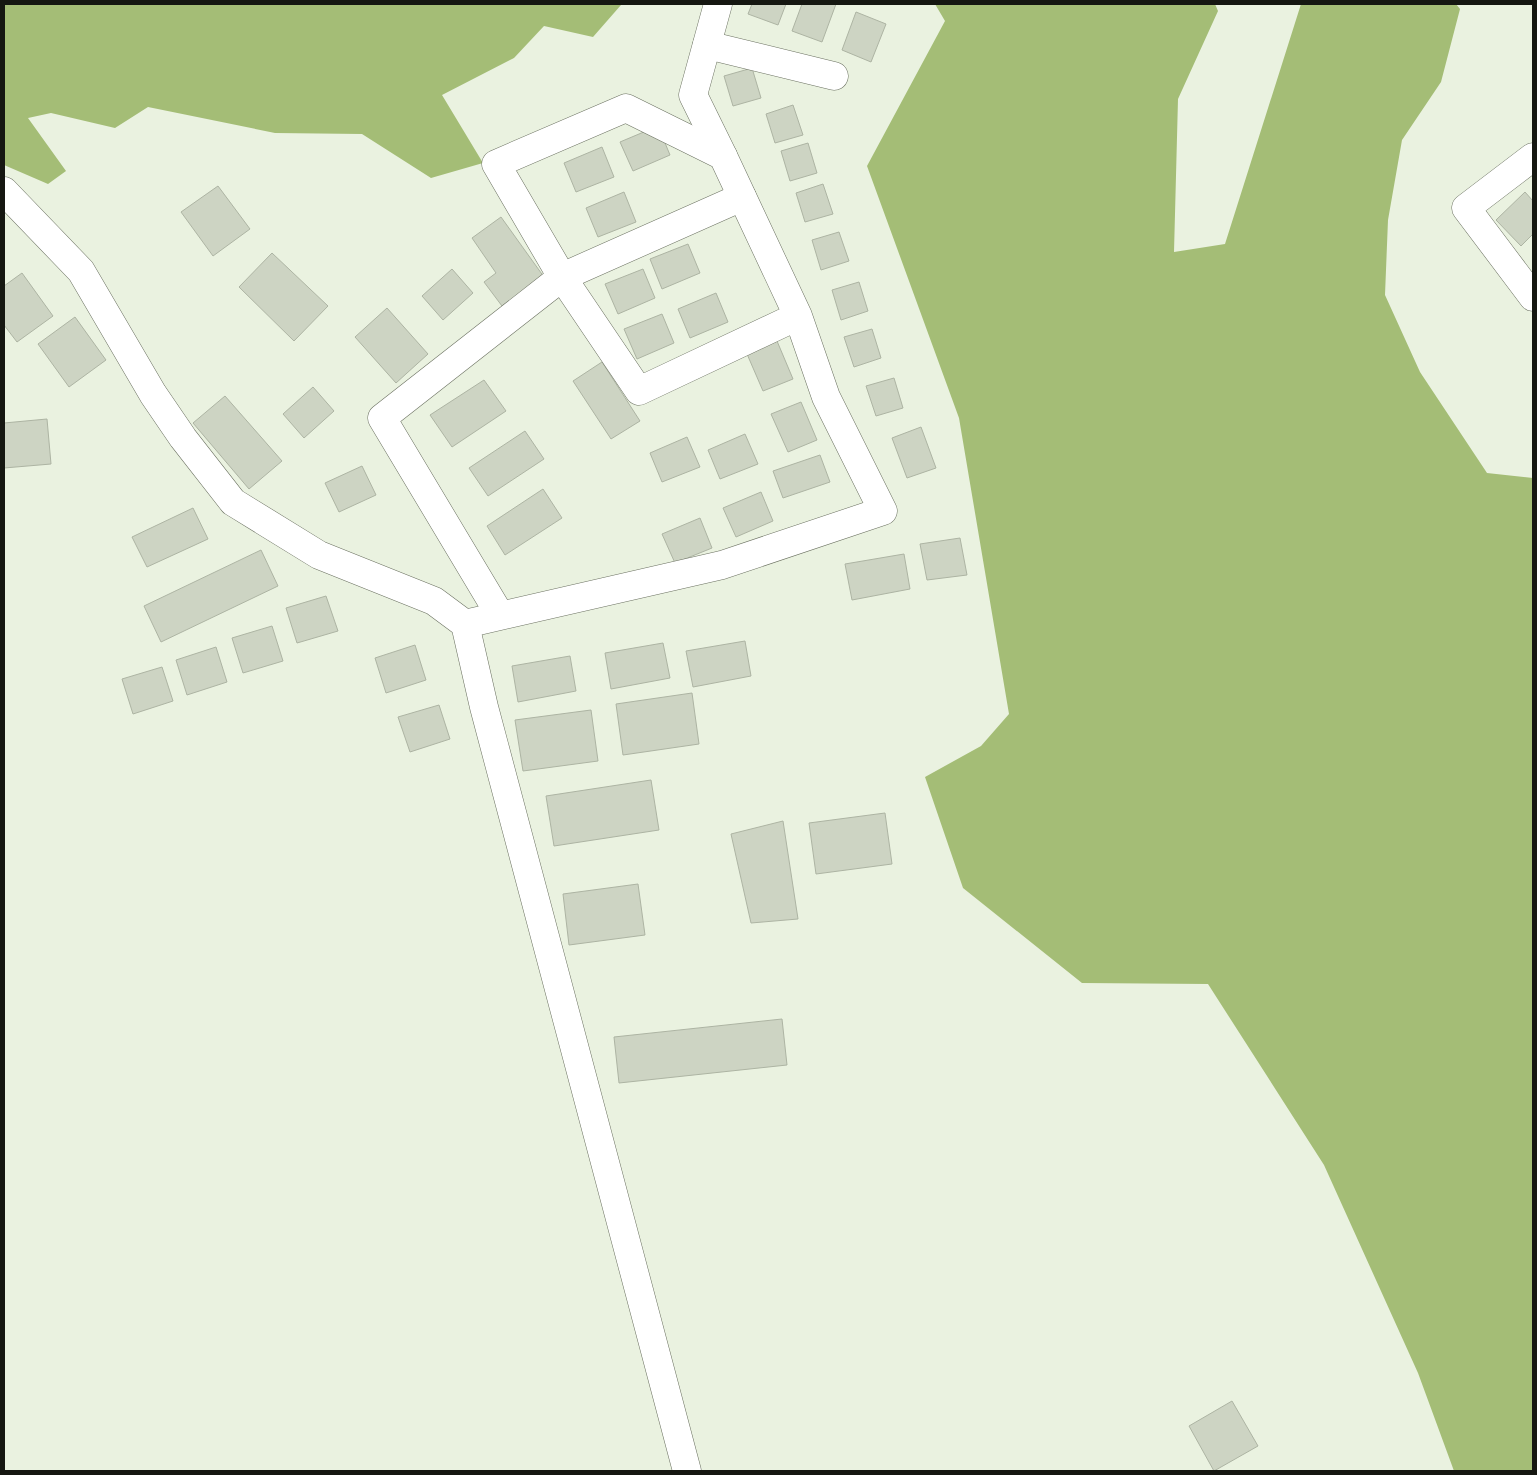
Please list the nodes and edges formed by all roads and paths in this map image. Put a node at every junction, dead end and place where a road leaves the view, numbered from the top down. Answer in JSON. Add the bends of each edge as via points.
{"nodes":[{"id":1,"x":718,"y":4,"type":"edge"},
{"id":2,"x":707,"y":45,"type":"junction"},
{"id":3,"x":834,"y":76,"type":"dead end"},
{"id":4,"x":723,"y":156,"type":"junction"},
{"id":5,"x":1533,"y":157,"type":"edge"},
{"id":6,"x":4,"y":191,"type":"edge"},
{"id":7,"x":742,"y":197,"type":"junction"},
{"id":8,"x":562,"y":277,"type":"junction"},
{"id":9,"x":1533,"y":296,"type":"edge"},
{"id":10,"x":798,"y":316,"type":"junction"},
{"id":11,"x":500,"y":615,"type":"junction"},
{"id":12,"x":465,"y":624,"type":"junction"},
{"id":13,"x":687,"y":1471,"type":"edge"}],
"edges":[{"from":1,"to":2,"type":"street"},
{"from":2,"to":3,"type":"street"},
{"from":2,"to":4,"type":"street","via":[[693,95]]},
{"from":4,"to":7,"type":"street"},
{"from":4,"to":8,"type":"street","via":[[626,108],[496,164]]},
{"from":5,"to":9,"type":"street","via":[[1466,208]]},
{"from":6,"to":12,"type":"street","via":[[80,271],[153,394],[233,502],[319,556],[434,601]]},
{"from":7,"to":8,"type":"street"},
{"from":7,"to":10,"type":"street"},
{"from":8,"to":10,"type":"street","via":[[639,391]]},
{"from":8,"to":11,"type":"street","via":[[382,418]]},
{"from":10,"to":11,"type":"street","via":[[826,397],[883,511],[722,565]]},
{"from":11,"to":12,"type":"street"},
{"from":12,"to":13,"type":"street","via":[[484,707]]}]}
